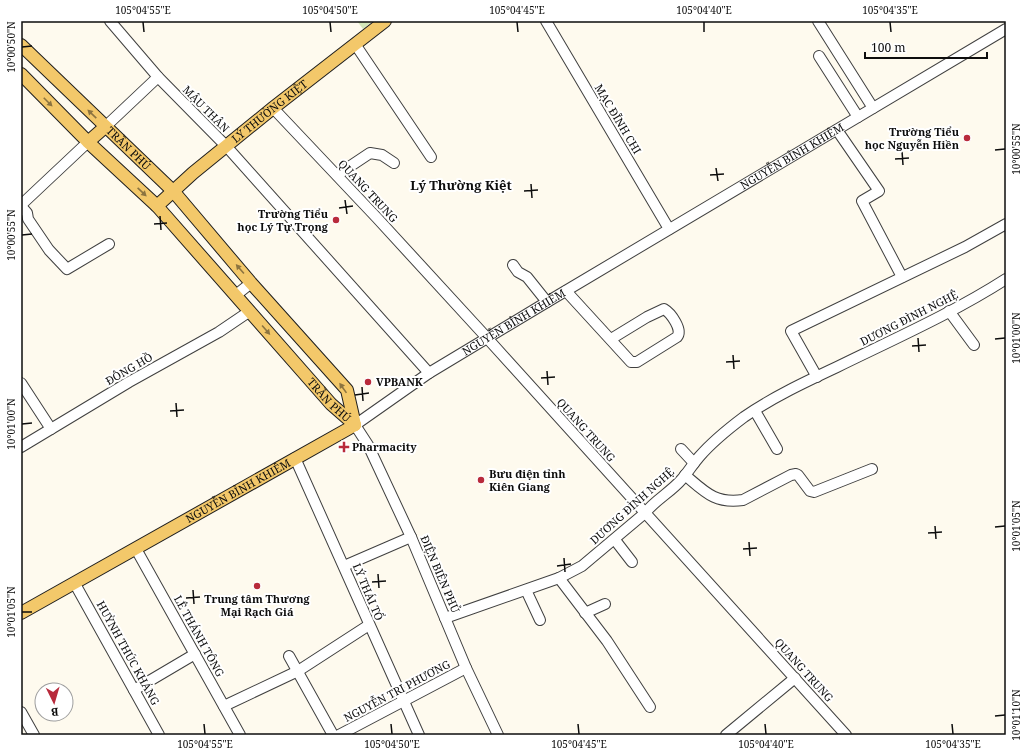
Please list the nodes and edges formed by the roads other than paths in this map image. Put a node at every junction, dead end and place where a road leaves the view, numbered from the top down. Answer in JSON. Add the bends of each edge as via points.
{"nodes":[{"id":1,"x":110,"y":21,"type":"edge"},
{"id":2,"x":384,"y":21,"type":"edge"},
{"id":3,"x":546,"y":21,"type":"edge"},
{"id":4,"x":818,"y":21,"type":"edge"},
{"id":5,"x":1006,"y":29,"type":"edge"},
{"id":6,"x":355,"y":44,"type":"junction"},
{"id":7,"x":21,"y":45,"type":"edge"},
{"id":8,"x":819,"y":56,"type":"dead end"},
{"id":9,"x":21,"y":74,"type":"edge"},
{"id":10,"x":158,"y":77,"type":"junction"},
{"id":11,"x":273,"y":108,"type":"junction"},
{"id":12,"x":873,"y":108,"type":"junction"},
{"id":13,"x":858,"y":117,"type":"junction"},
{"id":14,"x":105,"y":127,"type":"junction"},
{"id":15,"x":837,"y":130,"type":"junction"},
{"id":16,"x":88,"y":142,"type":"junction"},
{"id":17,"x":227,"y":147,"type":"junction"},
{"id":18,"x":431,"y":157,"type":"dead end"},
{"id":19,"x":394,"y":163,"type":"dead end"},
{"id":20,"x":337,"y":175,"type":"junction"},
{"id":21,"x":174,"y":192,"type":"junction"},
{"id":22,"x":21,"y":206,"type":"edge"},
{"id":23,"x":157,"y":206,"type":"junction"},
{"id":24,"x":24,"y":223,"type":"edge"},
{"id":25,"x":1006,"y":224,"type":"edge"},
{"id":26,"x":669,"y":229,"type":"junction"},
{"id":27,"x":109,"y":244,"type":"dead end"},
{"id":28,"x":513,"y":265,"type":"dead end"},
{"id":29,"x":902,"y":277,"type":"junction"},
{"id":30,"x":1006,"y":279,"type":"edge"},
{"id":31,"x":251,"y":283,"type":"junction"},
{"id":32,"x":566,"y":291,"type":"junction"},
{"id":33,"x":236,"y":295,"type":"junction"},
{"id":34,"x":547,"y":302,"type":"junction"},
{"id":35,"x":250,"y":311,"type":"junction"},
{"id":36,"x":949,"y":311,"type":"junction"},
{"id":37,"x":488,"y":339,"type":"junction"},
{"id":38,"x":611,"y":339,"type":"junction"},
{"id":39,"x":974,"y":345,"type":"dead end"},
{"id":40,"x":430,"y":373,"type":"junction"},
{"id":41,"x":817,"y":377,"type":"junction"},
{"id":42,"x":21,"y":383,"type":"edge"},
{"id":43,"x":755,"y":411,"type":"junction"},
{"id":44,"x":355,"y":424,"type":"junction"},
{"id":45,"x":51,"y":429,"type":"junction"},
{"id":46,"x":21,"y":447,"type":"edge"},
{"id":47,"x":681,"y":449,"type":"dead end"},
{"id":48,"x":777,"y":449,"type":"dead end"},
{"id":49,"x":295,"y":458,"type":"junction"},
{"id":50,"x":694,"y":463,"type":"junction"},
{"id":51,"x":872,"y":469,"type":"dead end"},
{"id":52,"x":685,"y":475,"type":"junction"},
{"id":53,"x":645,"y":513,"type":"junction"},
{"id":54,"x":411,"y":537,"type":"junction"},
{"id":55,"x":614,"y":540,"type":"junction"},
{"id":56,"x":136,"y":549,"type":"junction"},
{"id":57,"x":632,"y":562,"type":"dead end"},
{"id":58,"x":344,"y":566,"type":"junction"},
{"id":59,"x":559,"y":578,"type":"junction"},
{"id":60,"x":75,"y":584,"type":"junction"},
{"id":61,"x":526,"y":590,"type":"junction"},
{"id":62,"x":605,"y":604,"type":"dead end"},
{"id":63,"x":585,"y":612,"type":"junction"},
{"id":64,"x":21,"y":613,"type":"edge"},
{"id":65,"x":445,"y":618,"type":"junction"},
{"id":66,"x":540,"y":620,"type":"dead end"},
{"id":67,"x":369,"y":625,"type":"junction"},
{"id":68,"x":195,"y":654,"type":"junction"},
{"id":69,"x":289,"y":656,"type":"dead end"},
{"id":70,"x":466,"y":668,"type":"junction"},
{"id":71,"x":298,"y":671,"type":"junction"},
{"id":72,"x":795,"y":678,"type":"junction"},
{"id":73,"x":134,"y":690,"type":"junction"},
{"id":74,"x":404,"y":701,"type":"junction"},
{"id":75,"x":224,"y":706,"type":"junction"},
{"id":76,"x":650,"y":707,"type":"dead end"},
{"id":77,"x":21,"y":712,"type":"edge"},
{"id":78,"x":34,"y":735,"type":"edge"},
{"id":79,"x":159,"y":735,"type":"edge"},
{"id":80,"x":240,"y":735,"type":"edge"},
{"id":81,"x":333,"y":735,"type":"edge"},
{"id":82,"x":339,"y":735,"type":"edge"},
{"id":83,"x":419,"y":735,"type":"edge"},
{"id":84,"x":498,"y":735,"type":"edge"},
{"id":85,"x":726,"y":735,"type":"edge"},
{"id":86,"x":846,"y":735,"type":"edge"}],
"edges":[{"from":1,"to":10,"type":"street","name":"MẬU THÂN"},
{"from":2,"to":6,"type":"main road","name":"LÝ THƯỜNG KIỆT"},
{"from":3,"to":26,"type":"street","name":"MẠC ĐĨNH CHI"},
{"from":4,"to":12,"type":"street"},
{"from":5,"to":12,"type":"street","name":"NGUYỄN BỈNH KHIÊM"},
{"from":6,"to":11,"type":"main road","name":"LÝ THƯỜNG KIỆT"},
{"from":6,"to":18,"type":"street"},
{"from":14,"to":7,"type":"main road","name":"TRẦN PHÚ","one_way":true},
{"from":8,"to":13,"type":"street"},
{"from":9,"to":16,"type":"main road","name":"TRẦN PHÚ","one_way":true},
{"from":10,"to":14,"type":"street"},
{"from":10,"to":17,"type":"street","name":"MẬU THÂN"},
{"from":11,"to":17,"type":"main road","name":"LÝ THƯỜNG KIỆT"},
{"from":11,"to":20,"type":"street","name":"QUANG TRUNG"},
{"from":12,"to":13,"type":"street","name":"NGUYỄN BỈNH KHIÊM"},
{"from":13,"to":15,"type":"street","name":"NGUYỄN BỈNH KHIÊM"},
{"from":14,"to":16,"type":"main road"},
{"from":14,"to":21,"type":"main road","name":"TRẦN PHÚ"},
{"from":15,"to":26,"type":"street","name":"NGUYỄN BỈNH KHIÊM"},
{"from":15,"to":29,"type":"street","via":[[879,191],[862,201]]},
{"from":16,"to":22,"type":"street"},
{"from":16,"to":23,"type":"main road","name":"TRẦN PHÚ","one_way":true},
{"from":17,"to":21,"type":"main road","name":"LÝ THƯỜNG KIỆT"},
{"from":17,"to":40,"type":"street","name":"MẬU THÂN"},
{"from":19,"to":20,"type":"street","via":[[382,155],[370,153]]},
{"from":20,"to":37,"type":"street","name":"QUANG TRUNG"},
{"from":21,"to":23,"type":"main road","name":"LÝ THƯỜNG KIỆT"},
{"from":31,"to":21,"type":"main road","name":"TRẦN PHÚ","one_way":true},
{"from":22,"to":24,"type":"street","via":[[27,213]]},
{"from":23,"to":33,"type":"main road","name":"TRẦN PHÚ"},
{"from":24,"to":27,"type":"street","via":[[67,269]]},
{"from":25,"to":29,"type":"street"},
{"from":26,"to":32,"type":"street","name":"NGUYỄN BỈNH KHIÊM"},
{"from":28,"to":34,"type":"street","via":[[518,272],[527,276]]},
{"from":29,"to":41,"type":"street","via":[[791,331]]},
{"from":30,"to":36,"type":"street","name":"DƯƠNG ĐÌNH NGHỆ"},
{"from":31,"to":33,"type":"street"},
{"from":44,"to":31,"type":"main road","name":"TRẦN PHÚ","one_way":true,"via":[[347,390]]},
{"from":32,"to":34,"type":"street","name":"NGUYỄN BỈNH KHIÊM"},
{"from":32,"to":38,"type":"street"},
{"from":33,"to":35,"type":"main road","name":"TRẦN PHÚ"},
{"from":34,"to":37,"type":"street","name":"NGUYỄN BỈNH KHIÊM"},
{"from":35,"to":44,"type":"main road","name":"TRẦN PHÚ","one_way":true,"via":[[331,404]]},
{"from":35,"to":45,"type":"street","name":"ĐÔNG HỒ","via":[[219,332]]},
{"from":36,"to":39,"type":"street"},
{"from":36,"to":41,"type":"street","name":"DƯƠNG ĐÌNH NGHỆ"},
{"from":37,"to":40,"type":"street","name":"NGUYỄN BỈNH KHIÊM"},
{"from":37,"to":53,"type":"street","name":"QUANG TRUNG"},
{"from":38,"to":38,"type":"street","via":[[628,360],[637,362],[677,337],[680,332],[664,309]]},
{"from":40,"to":44,"type":"street","name":"NGUYỄN BỈNH KHIÊM"},
{"from":41,"to":43,"type":"street","name":"DƯƠNG ĐÌNH NGHỆ"},
{"from":42,"to":45,"type":"street"},
{"from":43,"to":48,"type":"street"},
{"from":43,"to":50,"type":"street","name":"DƯƠNG ĐÌNH NGHỆ","via":[[725,432]]},
{"from":44,"to":49,"type":"main road","name":"NGUYỄN BỈNH KHIÊM"},
{"from":44,"to":54,"type":"street","name":"ĐIỆN BIÊN PHỦ","via":[[368,444]]},
{"from":45,"to":46,"type":"street","name":"ĐÔNG HỒ"},
{"from":47,"to":50,"type":"street"},
{"from":49,"to":56,"type":"main road","name":"NGUYỄN BỈNH KHIÊM"},
{"from":49,"to":58,"type":"street","name":"LÝ THÁI TỔ"},
{"from":50,"to":52,"type":"street","name":"DƯƠNG ĐÌNH NGHỆ"},
{"from":51,"to":52,"type":"street","via":[[814,492],[810,491],[798,475],[791,475],[737,501],[716,499]]},
{"from":52,"to":53,"type":"street","name":"DƯƠNG ĐÌNH NGHỆ"},
{"from":53,"to":55,"type":"street","name":"DƯƠNG ĐÌNH NGHỆ"},
{"from":53,"to":72,"type":"street","name":"QUANG TRUNG"},
{"from":54,"to":58,"type":"street"},
{"from":54,"to":65,"type":"street","name":"ĐIỆN BIÊN PHỦ"},
{"from":55,"to":57,"type":"street"},
{"from":55,"to":59,"type":"street","name":"DƯƠNG ĐÌNH NGHỆ","via":[[582,566]]},
{"from":56,"to":60,"type":"main road","name":"NGUYỄN BỈNH KHIÊM"},
{"from":56,"to":68,"type":"street","name":"LÊ THÁNH TÔNG"},
{"from":58,"to":67,"type":"street","name":"LÝ THÁI TỔ"},
{"from":59,"to":61,"type":"street","name":"DƯƠNG ĐÌNH NGHỆ"},
{"from":59,"to":63,"type":"street"},
{"from":60,"to":64,"type":"main road","name":"NGUYỄN BỈNH KHIÊM"},
{"from":60,"to":73,"type":"street","name":"HUỲNH THÚC KHÁNG"},
{"from":61,"to":65,"type":"street","name":"DƯƠNG ĐÌNH NGHỆ"},
{"from":61,"to":66,"type":"street"},
{"from":62,"to":63,"type":"street"},
{"from":63,"to":76,"type":"street"},
{"from":65,"to":70,"type":"street","name":"ĐIỆN BIÊN PHỦ"},
{"from":67,"to":71,"type":"street"},
{"from":67,"to":74,"type":"street","name":"LÝ THÁI TỔ"},
{"from":68,"to":73,"type":"street"},
{"from":68,"to":75,"type":"street","name":"LÊ THÁNH TÔNG"},
{"from":69,"to":71,"type":"street"},
{"from":70,"to":74,"type":"street","name":"NGUYỄN TRI PHƯƠNG"},
{"from":70,"to":84,"type":"street","name":"ĐIỆN BIÊN PHỦ"},
{"from":71,"to":75,"type":"street"},
{"from":71,"to":81,"type":"street"},
{"from":72,"to":85,"type":"street"},
{"from":72,"to":86,"type":"street","name":"QUANG TRUNG"},
{"from":73,"to":79,"type":"street","name":"HUỲNH THÚC KHÁNG"},
{"from":74,"to":82,"type":"street","name":"NGUYỄN TRI PHƯƠNG"},
{"from":74,"to":83,"type":"street","name":"LÝ THÁI TỔ"},
{"from":75,"to":80,"type":"street","name":"LÊ THÁNH TÔNG"},
{"from":77,"to":78,"type":"street"}]}
